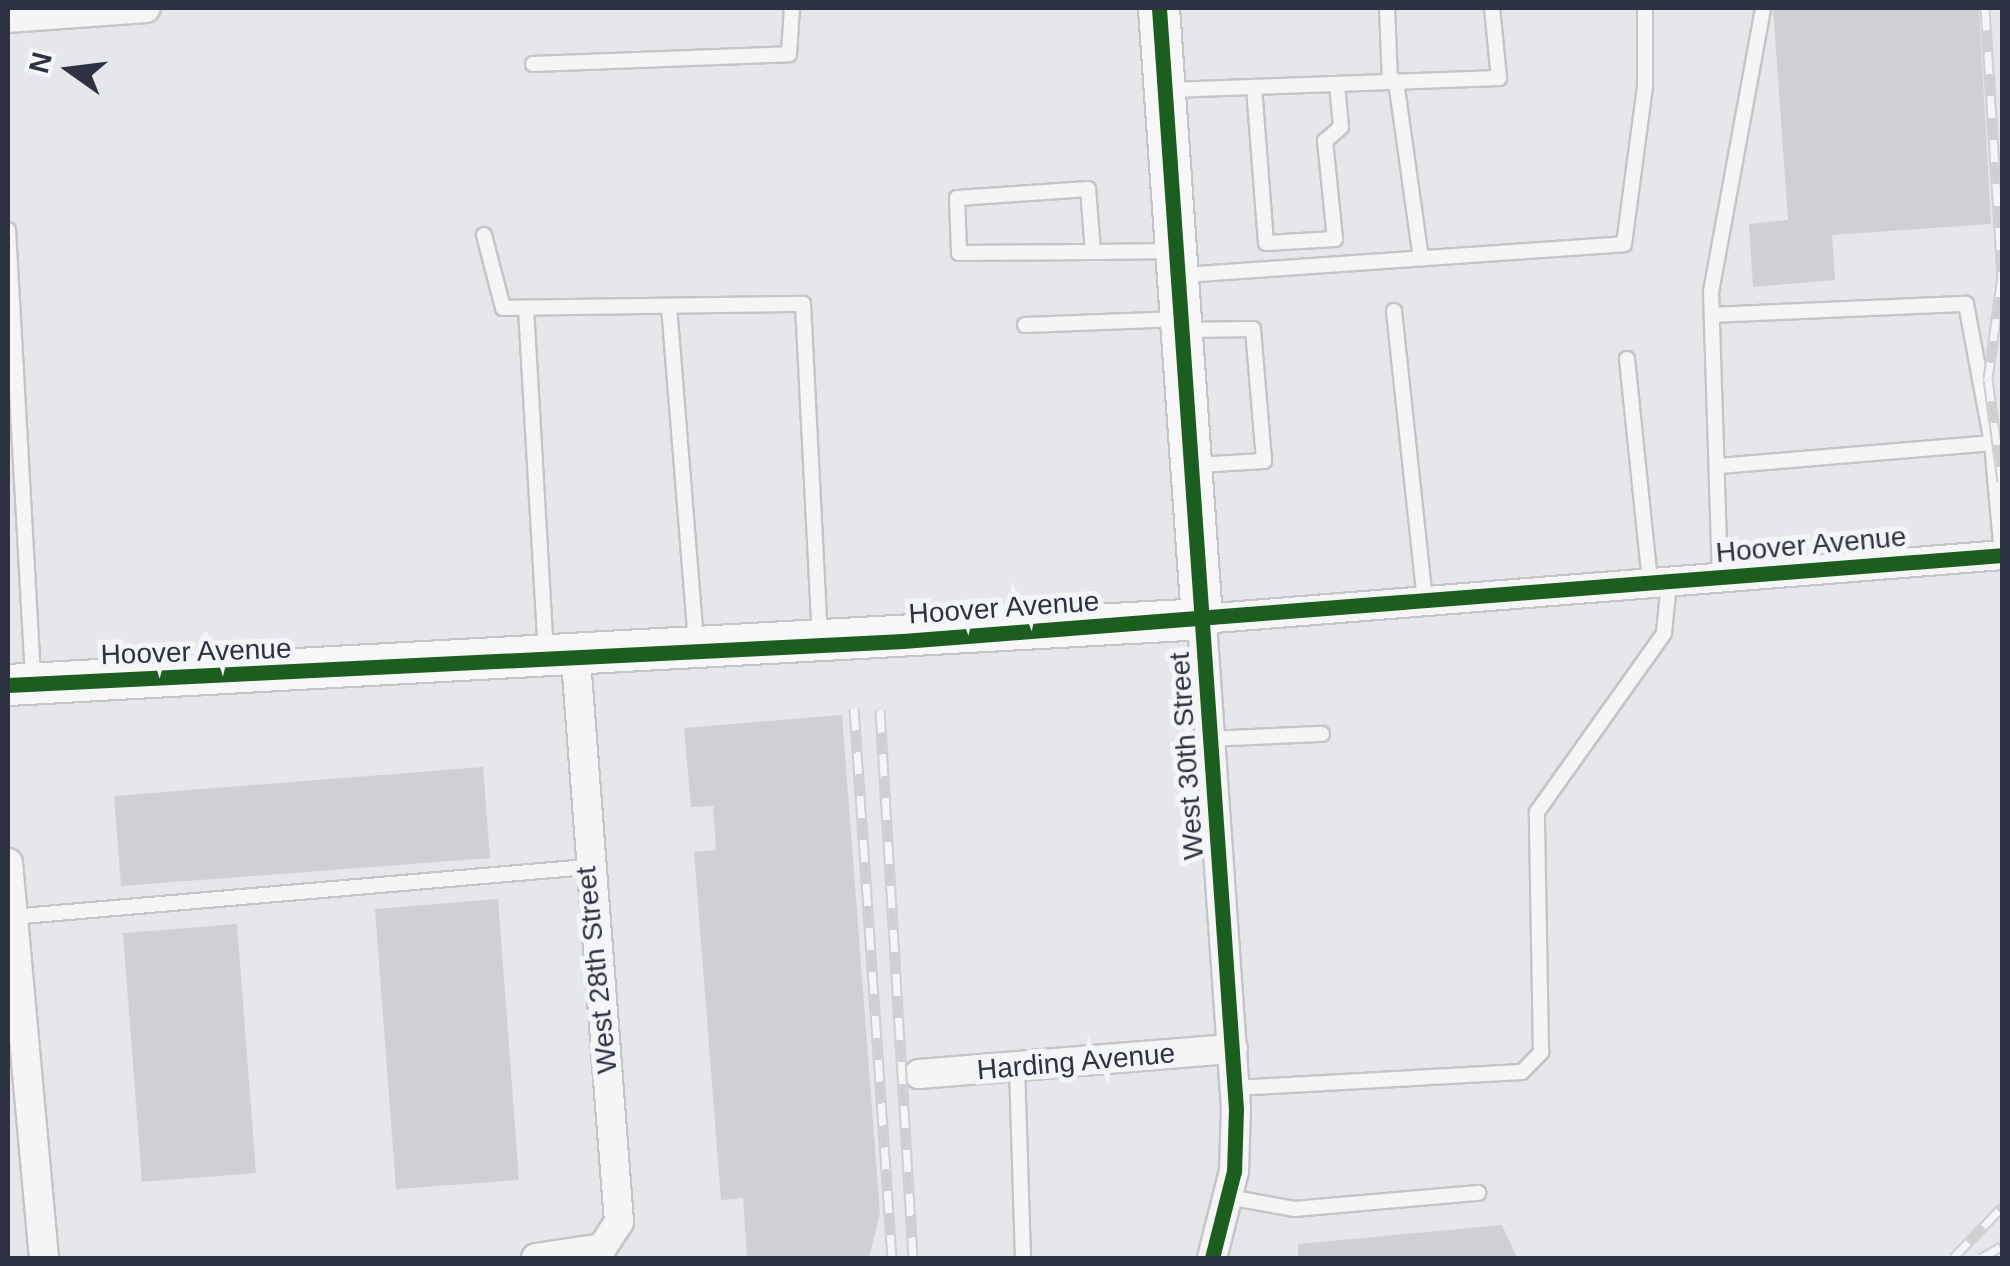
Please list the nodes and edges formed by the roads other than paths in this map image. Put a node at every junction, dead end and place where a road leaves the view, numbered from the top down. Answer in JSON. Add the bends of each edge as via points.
{"nodes":[{"id":1,"x":146,"y":8,"type":"edge"},
{"id":2,"x":792,"y":8,"type":"edge"},
{"id":3,"x":1159,"y":8,"type":"edge"},
{"id":4,"x":1387,"y":8,"type":"edge"},
{"id":5,"x":1492,"y":8,"type":"edge"},
{"id":6,"x":1644,"y":8,"type":"edge"},
{"id":7,"x":1762,"y":8,"type":"edge"},
{"id":8,"x":8,"y":18,"type":"edge"},
{"id":9,"x":534,"y":64,"type":"dead end"},
{"id":10,"x":1393,"y":82,"type":"junction"},
{"id":11,"x":1337,"y":84,"type":"junction"},
{"id":12,"x":1254,"y":86,"type":"junction"},
{"id":13,"x":1164,"y":90,"type":"junction"},
{"id":14,"x":8,"y":230,"type":"edge"},
{"id":15,"x":484,"y":236,"type":"dead end"},
{"id":16,"x":1094,"y":252,"type":"junction"},
{"id":17,"x":1421,"y":258,"type":"junction"},
{"id":18,"x":1177,"y":263,"type":"junction"},
{"id":19,"x":669,"y":306,"type":"junction"},
{"id":20,"x":526,"y":308,"type":"junction"},
{"id":21,"x":1394,"y":311,"type":"dead end"},
{"id":22,"x":1712,"y":315,"type":"junction"},
{"id":23,"x":1026,"y":325,"type":"dead end"},
{"id":24,"x":1181,"y":325,"type":"junction"},
{"id":25,"x":1627,"y":360,"type":"dead end"},
{"id":26,"x":24,"y":401,"type":"junction"},
{"id":27,"x":8,"y":402,"type":"edge"},
{"id":28,"x":1992,"y":443,"type":"junction"},
{"id":29,"x":1191,"y":466,"type":"junction"},
{"id":30,"x":1717,"y":466,"type":"junction"},
{"id":31,"x":2002,"y":555,"type":"edge"},
{"id":32,"x":1720,"y":578,"type":"junction"},
{"id":33,"x":1659,"y":582,"type":"junction"},
{"id":34,"x":1425,"y":601,"type":"junction"},
{"id":35,"x":1202,"y":619,"type":"junction"},
{"id":36,"x":820,"y":646,"type":"junction"},
{"id":37,"x":697,"y":653,"type":"junction"},
{"id":38,"x":562,"y":661,"type":"junction"},
{"id":39,"x":20,"y":684,"type":"edge"},
{"id":40,"x":1322,"y":734,"type":"dead end"},
{"id":41,"x":1210,"y":739,"type":"junction"},
{"id":42,"x":8,"y":863,"type":"edge"},
{"id":43,"x":587,"y":867,"type":"junction"},
{"id":44,"x":11,"y":917,"type":"junction"},
{"id":45,"x":1232,"y":1049,"type":"junction"},
{"id":46,"x":1016,"y":1066,"type":"junction"},
{"id":47,"x":919,"y":1074,"type":"dead end"},
{"id":48,"x":1235,"y":1088,"type":"junction"},
{"id":49,"x":1478,"y":1193,"type":"dead end"},
{"id":50,"x":1228,"y":1196,"type":"junction"},
{"id":51,"x":44,"y":1258,"type":"edge"},
{"id":52,"x":536,"y":1258,"type":"edge"},
{"id":53,"x":1023,"y":1258,"type":"edge"},
{"id":54,"x":1212,"y":1258,"type":"edge"}],
"edges":[{"from":1,"to":8,"type":"street"},
{"from":2,"to":9,"type":"lane","via":[[789,54]]},
{"from":3,"to":13,"type":"street","name":"West 30th Street"},
{"from":4,"to":10,"type":"lane"},
{"from":5,"to":10,"type":"lane","via":[[1499,78]]},
{"from":6,"to":17,"type":"lane","via":[[1645,86],[1624,244]]},
{"from":7,"to":22,"type":"lane"},
{"from":10,"to":11,"type":"lane"},
{"from":10,"to":17,"type":"lane"},
{"from":11,"to":12,"type":"lane"},
{"from":11,"to":12,"type":"lane","via":[[1342,127],[1325,141],[1335,239],[1266,244]]},
{"from":12,"to":13,"type":"lane"},
{"from":13,"to":18,"type":"street","name":"West 30th Street"},
{"from":14,"to":26,"type":"lane"},
{"from":15,"to":20,"type":"lane","via":[[503,308]]},
{"from":16,"to":16,"type":"lane","via":[[959,253],[957,198],[1088,189]]},
{"from":16,"to":18,"type":"lane"},
{"from":17,"to":18,"type":"lane"},
{"from":18,"to":24,"type":"street","name":"West 30th Street"},
{"from":19,"to":20,"type":"lane"},
{"from":19,"to":36,"type":"lane","via":[[803,304]]},
{"from":19,"to":37,"type":"lane"},
{"from":20,"to":38,"type":"lane"},
{"from":21,"to":34,"type":"lane"},
{"from":22,"to":28,"type":"lane","via":[[1966,304]]},
{"from":22,"to":30,"type":"lane"},
{"from":23,"to":24,"type":"lane"},
{"from":24,"to":29,"type":"street","name":"West 30th Street"},
{"from":24,"to":29,"type":"lane","via":[[1253,330],[1264,460]]},
{"from":25,"to":33,"type":"lane"},
{"from":26,"to":27,"type":"lane"},
{"from":26,"to":39,"type":"lane"},
{"from":28,"to":30,"type":"lane"},
{"from":28,"to":31,"type":"lane"},
{"from":29,"to":35,"type":"street","name":"West 30th Street"},
{"from":30,"to":32,"type":"lane"},
{"from":31,"to":32,"type":"street","name":"Hoover Avenue"},
{"from":32,"to":33,"type":"street","name":"Hoover Avenue"},
{"from":33,"to":34,"type":"street","name":"Hoover Avenue"},
{"from":33,"to":48,"type":"lane","via":[[1664,632],[1537,812],[1541,1052],[1522,1072]]},
{"from":34,"to":35,"type":"street","name":"Hoover Avenue"},
{"from":35,"to":36,"type":"street","name":"Hoover Avenue"},
{"from":35,"to":41,"type":"street","name":"West 30th Street"},
{"from":36,"to":37,"type":"street","name":"Hoover Avenue"},
{"from":37,"to":38,"type":"street","name":"Hoover Avenue"},
{"from":38,"to":39,"type":"street","name":"Hoover Avenue"},
{"from":38,"to":43,"type":"street","name":"West 28th Street"},
{"from":40,"to":41,"type":"lane"},
{"from":41,"to":45,"type":"street","name":"West 30th Street"},
{"from":42,"to":44,"type":"street"},
{"from":43,"to":44,"type":"lane"},
{"from":43,"to":52,"type":"street","name":"West 28th Street","via":[[619,1222],[602,1248]]},
{"from":44,"to":51,"type":"street"},
{"from":45,"to":46,"type":"street","name":"Harding Avenue"},
{"from":45,"to":48,"type":"street","name":"West 30th Street"},
{"from":46,"to":47,"type":"street","name":"Harding Avenue"},
{"from":46,"to":53,"type":"lane"},
{"from":48,"to":50,"type":"street","name":"West 30th Street"},
{"from":49,"to":50,"type":"lane","via":[[1294,1209]]},
{"from":50,"to":54,"type":"street","name":"West 30th Street"}]}
